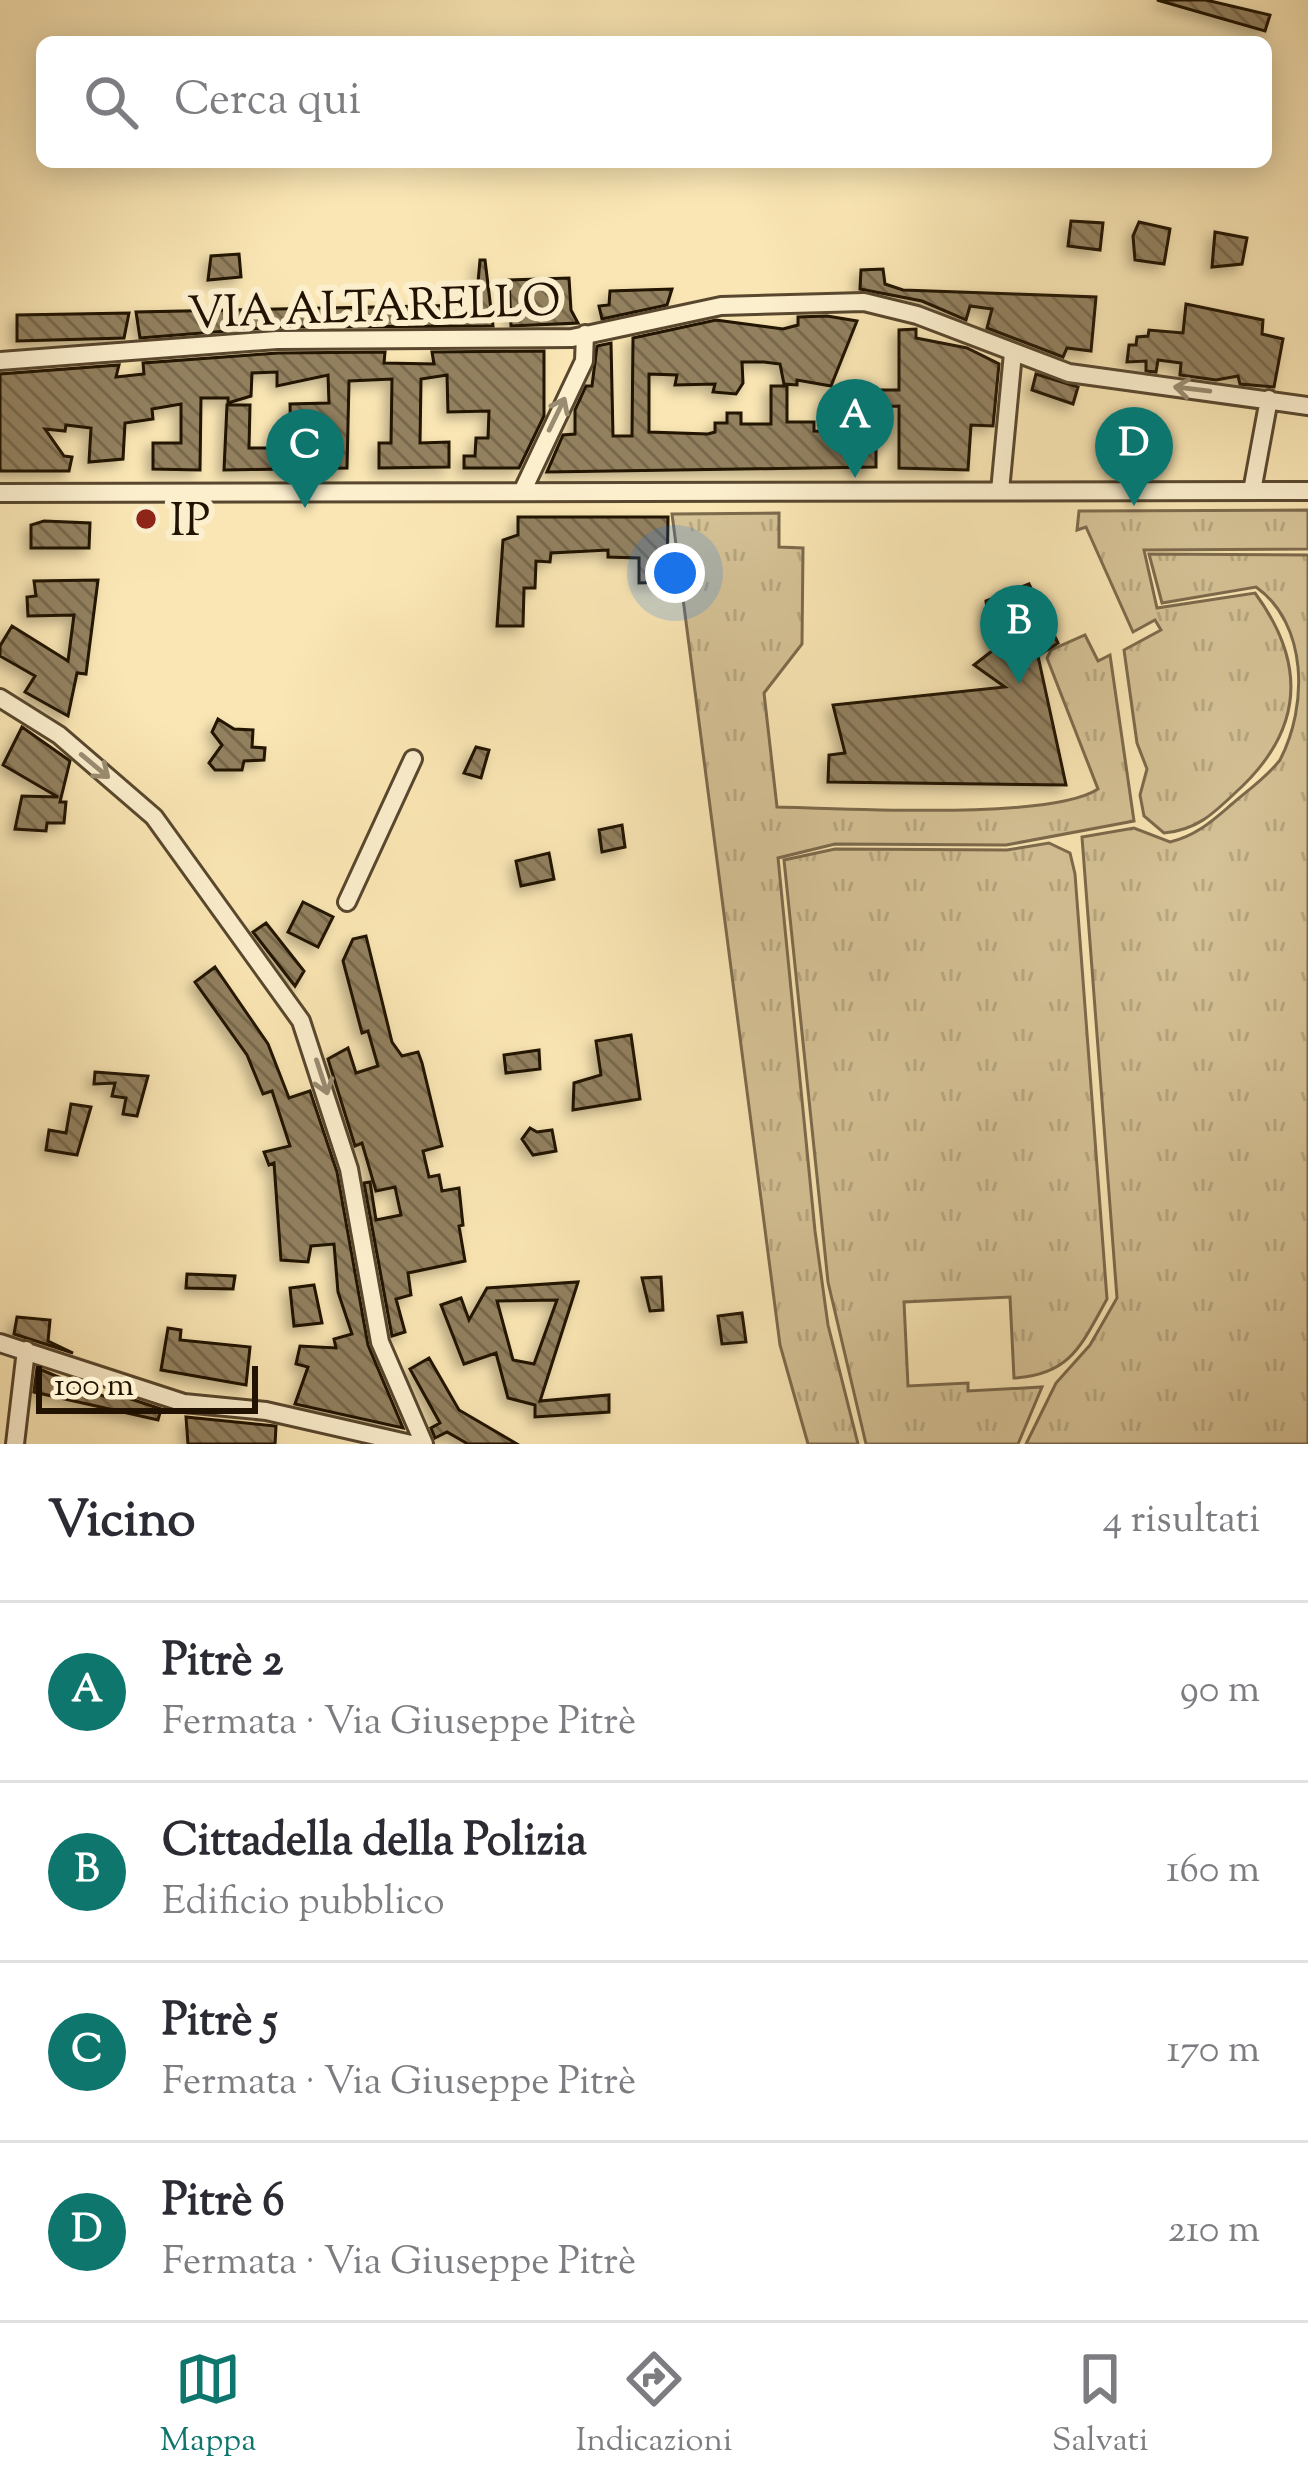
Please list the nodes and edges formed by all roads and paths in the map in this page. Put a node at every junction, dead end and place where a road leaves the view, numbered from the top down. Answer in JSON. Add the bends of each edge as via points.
{"nodes":[{"id":1,"x":585,"y":334,"type":"junction"},
{"id":2,"x":1012,"y":353,"type":"junction"},
{"id":3,"x":0,"y":361,"type":"edge"},
{"id":4,"x":1269,"y":400,"type":"junction"},
{"id":5,"x":1308,"y":406,"type":"edge"},
{"id":6,"x":1308,"y":490,"type":"edge"},
{"id":7,"x":1000,"y":491,"type":"junction"},
{"id":8,"x":1252,"y":491,"type":"junction"},
{"id":9,"x":522,"y":492,"type":"junction"},
{"id":10,"x":0,"y":493,"type":"edge"},
{"id":11,"x":0,"y":698,"type":"edge"},
{"id":12,"x":413,"y":759,"type":"dead end"},
{"id":13,"x":347,"y":902,"type":"dead end"},
{"id":14,"x":0,"y":1343,"type":"edge"},
{"id":15,"x":26,"y":1350,"type":"junction"},
{"id":16,"x":15,"y":1444,"type":"edge"},
{"id":17,"x":409,"y":1444,"type":"edge"},
{"id":18,"x":424,"y":1444,"type":"edge"}],
"edges":[{"from":1,"to":2,"type":"street","name":"VIA ALTARELLO","via":[[721,306],[864,302]]},
{"from":1,"to":3,"type":"street","name":"VIA ALTARELLO","via":[[277,340]]},
{"from":9,"to":1,"type":"street","one_way":true,"via":[[584,361]]},
{"from":4,"to":2,"type":"street","name":"VIA ALTARELLO","one_way":true,"via":[[1069,373]]},
{"from":2,"to":7,"type":"street"},
{"from":4,"to":5,"type":"street","name":"VIA ALTARELLO"},
{"from":4,"to":8,"type":"street"},
{"from":6,"to":8,"type":"street"},
{"from":7,"to":8,"type":"street"},
{"from":7,"to":9,"type":"street"},
{"from":9,"to":10,"type":"street"},
{"from":11,"to":18,"type":"street","one_way":true,"via":[[58,735],[154,817],[301,1021],[350,1168],[380,1342]]},
{"from":12,"to":13,"type":"street"},
{"from":14,"to":15,"type":"street"},
{"from":15,"to":16,"type":"street"},
{"from":15,"to":17,"type":"street","via":[[184,1402],[266,1411]]}]}
